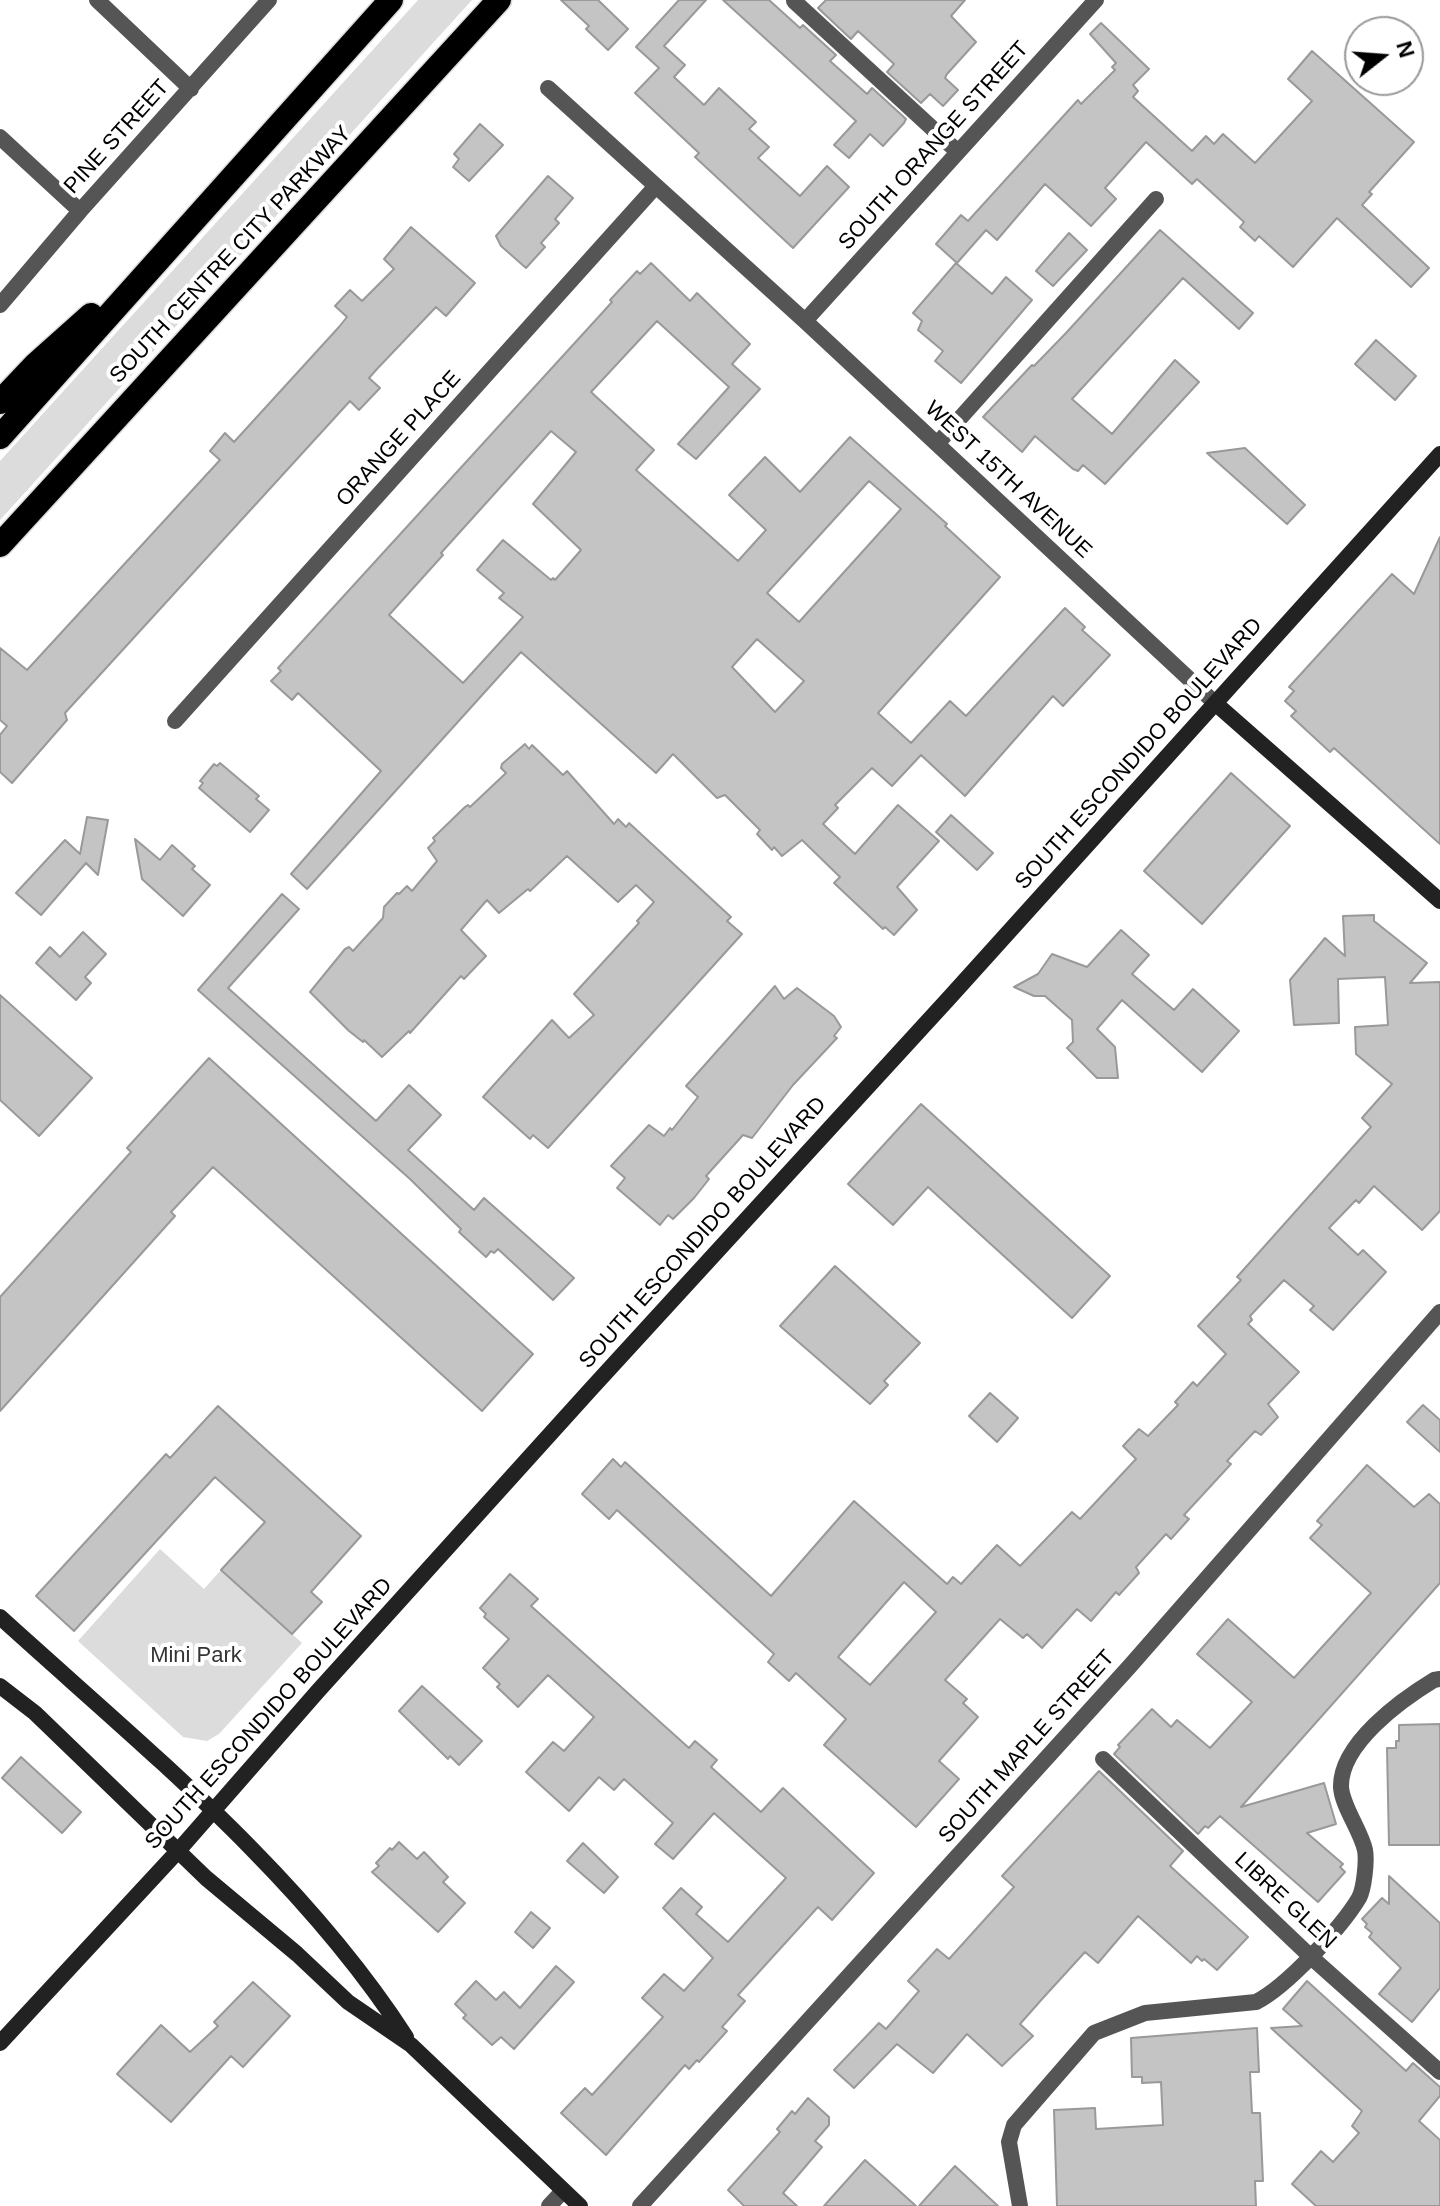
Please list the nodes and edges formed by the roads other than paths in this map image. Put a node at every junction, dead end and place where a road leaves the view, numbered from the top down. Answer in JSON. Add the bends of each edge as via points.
{"nodes":[{"id":1,"x":97,"y":0,"type":"edge"},
{"id":2,"x":269,"y":0,"type":"edge"},
{"id":3,"x":391,"y":0,"type":"edge"},
{"id":4,"x":499,"y":0,"type":"edge"},
{"id":5,"x":1096,"y":0,"type":"edge"},
{"id":6,"x":794,"y":1,"type":"edge"},
{"id":7,"x":548,"y":88,"type":"dead end"},
{"id":8,"x":191,"y":89,"type":"junction"},
{"id":9,"x":0,"y":137,"type":"edge"},
{"id":10,"x":958,"y":152,"type":"junction"},
{"id":11,"x":656,"y":186,"type":"junction"},
{"id":12,"x":1156,"y":199,"type":"dead end"},
{"id":13,"x":80,"y":211,"type":"junction"},
{"id":14,"x":170,"y":244,"type":"junction"},
{"id":15,"x":2,"y":300,"type":"edge"},
{"id":16,"x":805,"y":321,"type":"junction"},
{"id":17,"x":0,"y":402,"type":"edge"},
{"id":18,"x":0,"y":437,"type":"edge"},
{"id":19,"x":937,"y":444,"type":"junction"},
{"id":20,"x":1440,"y":454,"type":"edge"},
{"id":21,"x":0,"y":545,"type":"edge"},
{"id":22,"x":1215,"y":703,"type":"junction"},
{"id":23,"x":175,"y":721,"type":"dead end"},
{"id":24,"x":1440,"y":901,"type":"edge"},
{"id":25,"x":1440,"y":1312,"type":"edge"},
{"id":26,"x":0,"y":1617,"type":"edge"},
{"id":27,"x":1440,"y":1679,"type":"edge"},
{"id":28,"x":0,"y":1686,"type":"edge"},
{"id":29,"x":1103,"y":1759,"type":"dead end"},
{"id":30,"x":213,"y":1810,"type":"junction"},
{"id":31,"x":178,"y":1851,"type":"junction"},
{"id":32,"x":1311,"y":1957,"type":"junction"},
{"id":33,"x":0,"y":2043,"type":"edge"},
{"id":34,"x":411,"y":2045,"type":"junction"},
{"id":35,"x":1440,"y":2072,"type":"edge"},
{"id":36,"x":563,"y":2191,"type":"junction"},
{"id":37,"x":549,"y":2206,"type":"edge"},
{"id":38,"x":580,"y":2206,"type":"edge"},
{"id":39,"x":640,"y":2206,"type":"edge"},
{"id":40,"x":1020,"y":2206,"type":"edge"}],
"edges":[{"from":1,"to":8,"type":"street"},
{"from":2,"to":8,"type":"street","name":"PINE STREET"},
{"from":3,"to":14,"type":"highway"},
{"from":4,"to":21,"type":"highway","name":"SOUTH CENTRE CITY PARKWAY"},
{"from":5,"to":10,"type":"street","name":"SOUTH ORANGE STREET"},
{"from":6,"to":10,"type":"street"},
{"from":7,"to":11,"type":"street","name":"WEST 15TH AVENUE"},
{"from":8,"to":13,"type":"street","name":"PINE STREET"},
{"from":9,"to":13,"type":"street"},
{"from":10,"to":16,"type":"street","name":"SOUTH ORANGE STREET"},
{"from":11,"to":16,"type":"street","name":"WEST 15TH AVENUE"},
{"from":11,"to":23,"type":"street","name":"ORANGE PLACE"},
{"from":12,"to":19,"type":"street"},
{"from":13,"to":15,"type":"street","name":"PINE STREET"},
{"from":14,"to":17,"type":"highway"},
{"from":14,"to":18,"type":"highway"},
{"from":16,"to":19,"type":"street","name":"WEST 15TH AVENUE"},
{"from":19,"to":22,"type":"street","name":"WEST 15TH AVENUE"},
{"from":20,"to":22,"type":"main road","name":"SOUTH ESCONDIDO BOULEVARD"},
{"from":22,"to":24,"type":"main road","name":"WEST 15TH AVENUE"},
{"from":22,"to":30,"type":"main road","name":"SOUTH ESCONDIDO BOULEVARD"},
{"from":25,"to":39,"type":"street","name":"SOUTH MAPLE STREET","via":[[1110,1689]]},
{"from":26,"to":30,"type":"main road"},
{"from":27,"to":32,"type":"street","via":[[1399,1702],[1350,1754],[1341,1788],[1366,1852],[1361,1896]]},
{"from":28,"to":31,"type":"main road"},
{"from":29,"to":32,"type":"street","name":"LIBRE GLEN"},
{"from":30,"to":31,"type":"main road","name":"SOUTH ESCONDIDO BOULEVARD"},
{"from":30,"to":34,"type":"main road","via":[[318,1920]]},
{"from":31,"to":33,"type":"main road","name":"SOUTH ESCONDIDO BOULEVARD"},
{"from":31,"to":34,"type":"main road","via":[[348,2002]]},
{"from":32,"to":35,"type":"street","name":"LIBRE GLEN"},
{"from":32,"to":40,"type":"street","via":[[1256,2002],[1145,2013],[1094,2033],[1014,2125],[1009,2142]]},
{"from":34,"to":36,"type":"main road"},
{"from":36,"to":37,"type":"street"},
{"from":36,"to":38,"type":"main road"}]}
